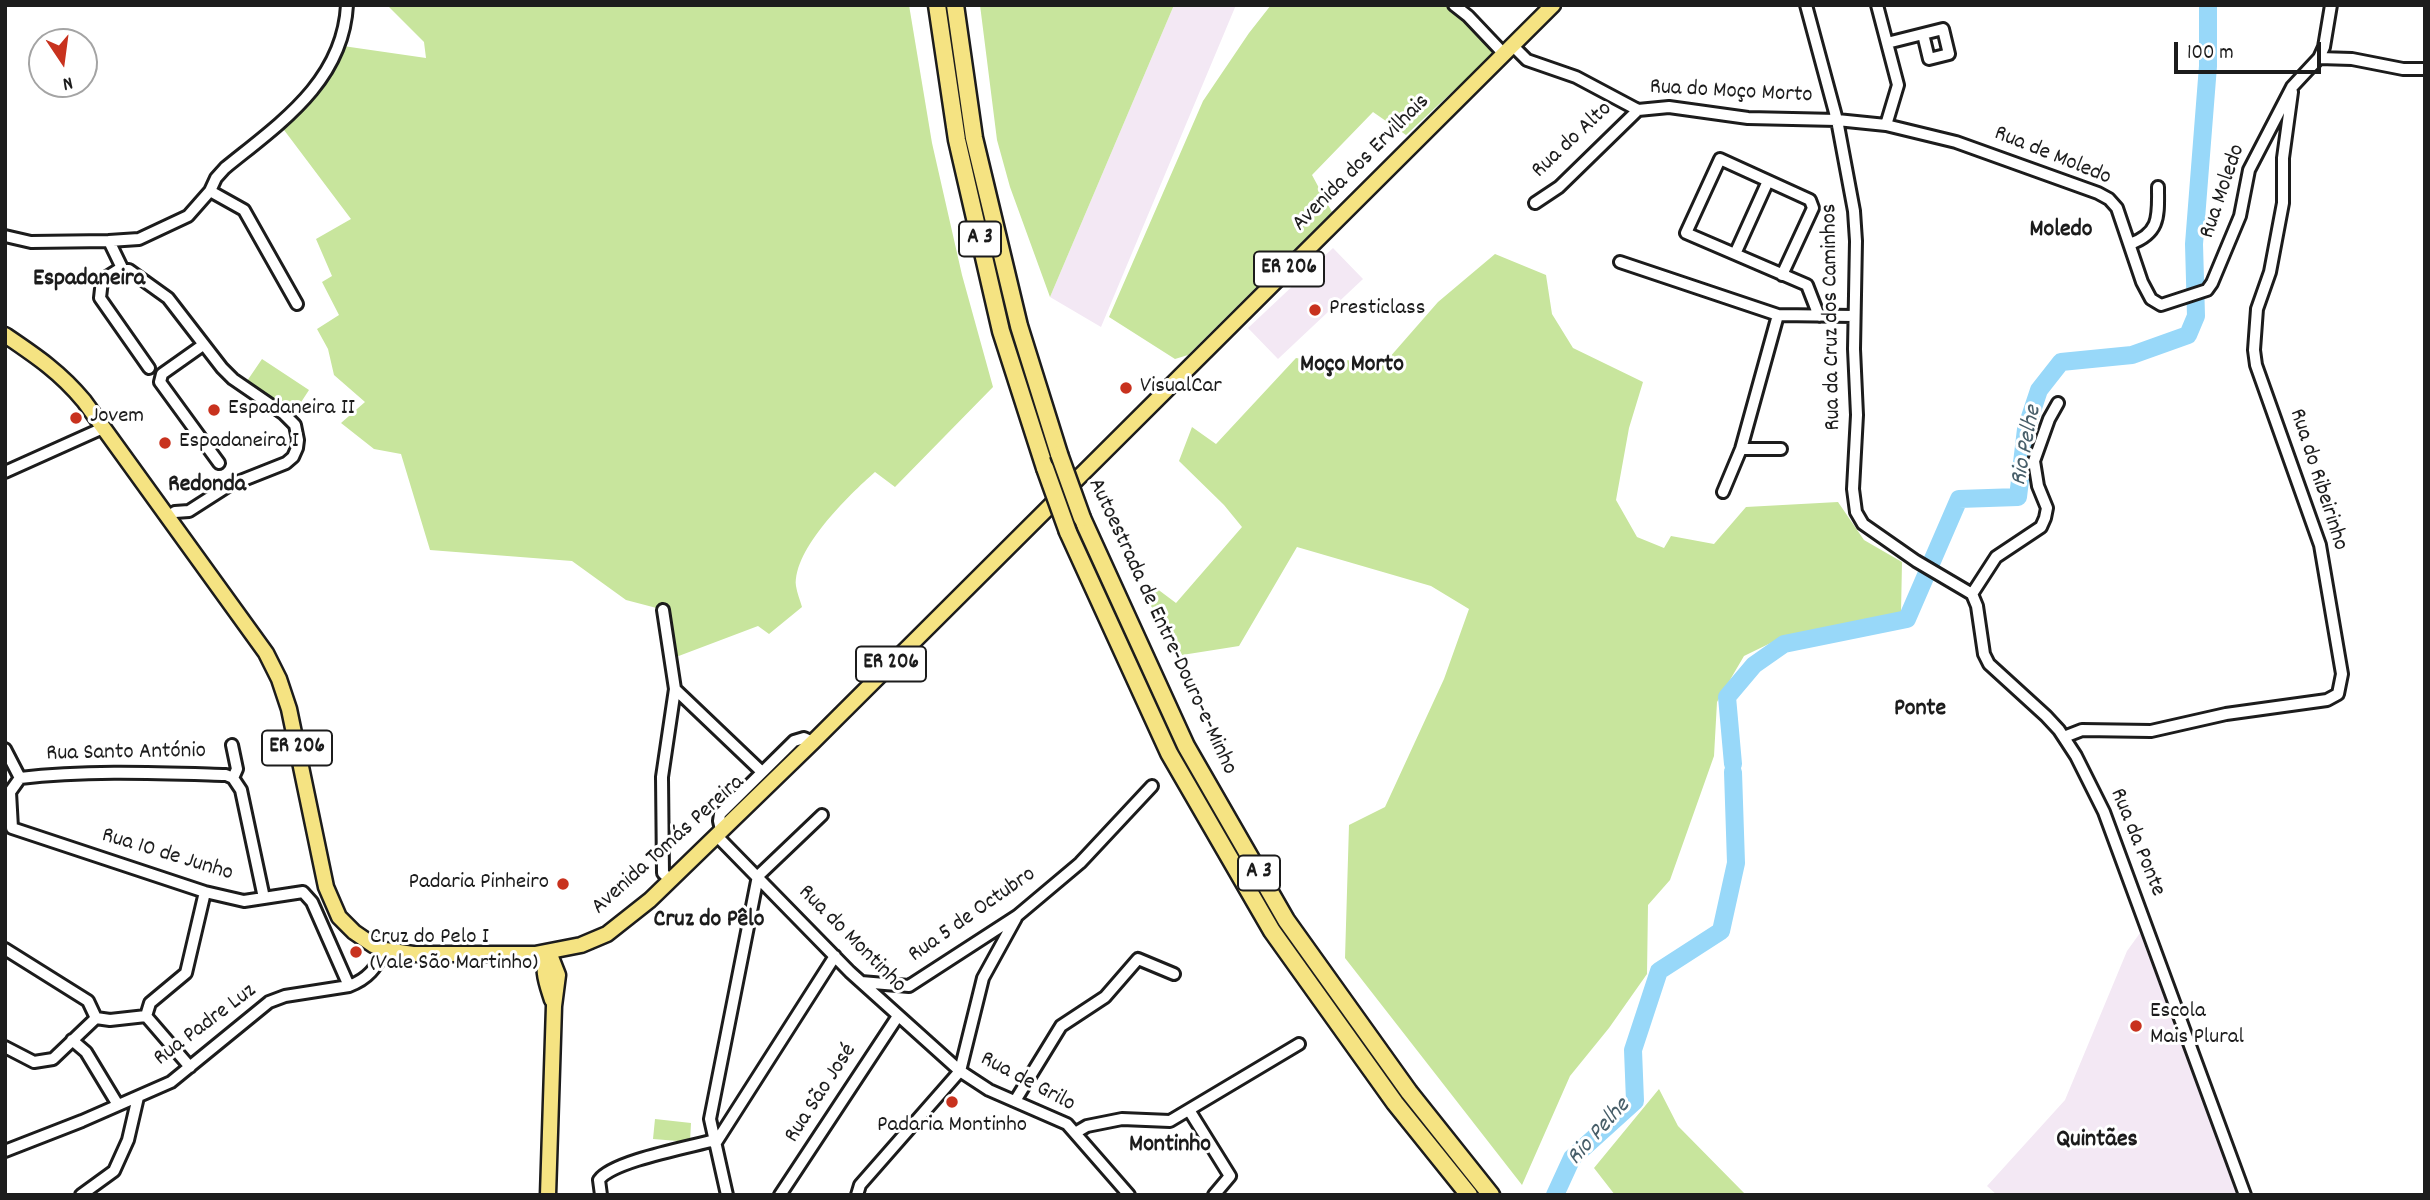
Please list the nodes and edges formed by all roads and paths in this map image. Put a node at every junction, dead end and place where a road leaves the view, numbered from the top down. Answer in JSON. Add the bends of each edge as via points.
{"nodes":[{"id":1,"x":347,"y":5,"type":"edge"},
{"id":2,"x":937,"y":5,"type":"edge"},
{"id":3,"x":955,"y":5,"type":"edge"},
{"id":4,"x":1454,"y":5,"type":"edge"},
{"id":5,"x":1553,"y":5,"type":"edge"},
{"id":6,"x":1806,"y":5,"type":"edge"},
{"id":7,"x":1877,"y":5,"type":"edge"},
{"id":8,"x":2331,"y":5,"type":"edge"},
{"id":9,"x":1923,"y":34,"type":"dead end"},
{"id":10,"x":1887,"y":43,"type":"junction"},
{"id":11,"x":1508,"y":50,"type":"junction"},
{"id":12,"x":2319,"y":58,"type":"junction"},
{"id":13,"x":2425,"y":69,"type":"edge"},
{"id":14,"x":2292,"y":88,"type":"junction"},
{"id":15,"x":1638,"y":110,"type":"junction"},
{"id":16,"x":1837,"y":120,"type":"junction"},
{"id":17,"x":1886,"y":125,"type":"junction"},
{"id":18,"x":1768,"y":181,"type":"junction"},
{"id":19,"x":2158,"y":187,"type":"dead end"},
{"id":20,"x":210,"y":191,"type":"junction"},
{"id":21,"x":1535,"y":203,"type":"dead end"},
{"id":22,"x":7,"y":234,"type":"edge"},
{"id":23,"x":109,"y":240,"type":"junction"},
{"id":24,"x":2130,"y":244,"type":"junction"},
{"id":25,"x":1735,"y":254,"type":"junction"},
{"id":26,"x":1620,"y":262,"type":"dead end"},
{"id":27,"x":123,"y":270,"type":"junction"},
{"id":28,"x":1782,"y":275,"type":"junction"},
{"id":29,"x":2187,"y":298,"type":"joint"},
{"id":30,"x":296,"y":304,"type":"dead end"},
{"id":31,"x":1778,"y":315,"type":"junction"},
{"id":32,"x":1819,"y":316,"type":"junction"},
{"id":33,"x":1854,"y":316,"type":"junction"},
{"id":34,"x":5,"y":335,"type":"edge"},
{"id":35,"x":203,"y":345,"type":"junction"},
{"id":36,"x":149,"y":368,"type":"dead end"},
{"id":37,"x":2058,"y":403,"type":"dead end"},
{"id":38,"x":103,"y":428,"type":"junction"},
{"id":39,"x":1741,"y":449,"type":"junction"},
{"id":40,"x":1781,"y":449,"type":"dead end"},
{"id":41,"x":219,"y":463,"type":"dead end"},
{"id":42,"x":5,"y":471,"type":"edge"},
{"id":43,"x":1063,"y":492,"type":"joint"},
{"id":44,"x":1723,"y":492,"type":"dead end"},
{"id":45,"x":189,"y":512,"type":"junction"},
{"id":46,"x":172,"y":524,"type":"junction"},
{"id":47,"x":1972,"y":594,"type":"junction"},
{"id":48,"x":663,"y":610,"type":"dead end"},
{"id":49,"x":675,"y":689,"type":"junction"},
{"id":50,"x":2064,"y":737,"type":"junction"},
{"id":51,"x":813,"y":742,"type":"junction"},
{"id":52,"x":232,"y":745,"type":"dead end"},
{"id":53,"x":5,"y":749,"type":"edge"},
{"id":54,"x":762,"y":772,"type":"junction"},
{"id":55,"x":20,"y":778,"type":"junction"},
{"id":56,"x":233,"y":778,"type":"junction"},
{"id":57,"x":1152,"y":786,"type":"dead end"},
{"id":58,"x":822,"y":815,"type":"dead end"},
{"id":59,"x":719,"y":832,"type":"junction"},
{"id":60,"x":758,"y":876,"type":"junction"},
{"id":61,"x":670,"y":880,"type":"junction"},
{"id":62,"x":205,"y":892,"type":"junction"},
{"id":63,"x":264,"y":898,"type":"junction"},
{"id":64,"x":1017,"y":916,"type":"junction"},
{"id":65,"x":595,"y":940,"type":"junction"},
{"id":66,"x":5,"y":949,"type":"edge"},
{"id":67,"x":385,"y":950,"type":"junction"},
{"id":68,"x":549,"y":952,"type":"junction"},
{"id":69,"x":516,"y":954,"type":"junction"},
{"id":70,"x":835,"y":956,"type":"junction"},
{"id":71,"x":1174,"y":974,"type":"dead end"},
{"id":72,"x":552,"y":979,"type":"junction"},
{"id":73,"x":861,"y":982,"type":"junction"},
{"id":74,"x":349,"y":986,"type":"junction"},
{"id":75,"x":146,"y":1016,"type":"junction"},
{"id":76,"x":898,"y":1016,"type":"junction"},
{"id":77,"x":96,"y":1018,"type":"junction"},
{"id":78,"x":72,"y":1040,"type":"junction"},
{"id":79,"x":1299,"y":1044,"type":"dead end"},
{"id":80,"x":5,"y":1047,"type":"edge"},
{"id":81,"x":190,"y":1067,"type":"junction"},
{"id":82,"x":960,"y":1071,"type":"junction"},
{"id":83,"x":138,"y":1097,"type":"junction"},
{"id":84,"x":1015,"y":1101,"type":"junction"},
{"id":85,"x":118,"y":1105,"type":"junction"},
{"id":86,"x":1189,"y":1110,"type":"junction"},
{"id":87,"x":1075,"y":1133,"type":"junction"},
{"id":88,"x":715,"y":1142,"type":"junction"},
{"id":89,"x":5,"y":1151,"type":"edge"},
{"id":90,"x":1125,"y":1194,"type":"edge"},
{"id":91,"x":81,"y":1195,"type":"edge"},
{"id":92,"x":548,"y":1195,"type":"edge"},
{"id":93,"x":601,"y":1195,"type":"edge"},
{"id":94,"x":727,"y":1195,"type":"edge"},
{"id":95,"x":780,"y":1195,"type":"edge"},
{"id":96,"x":857,"y":1195,"type":"edge"},
{"id":97,"x":1214,"y":1195,"type":"edge"},
{"id":98,"x":1469,"y":1195,"type":"edge"},
{"id":99,"x":1491,"y":1195,"type":"edge"},
{"id":100,"x":2245,"y":1195,"type":"edge"}],
"edges":[{"from":1,"to":20,"type":"street","via":[[336,55],[310,94],[225,168]]},
{"from":2,"to":98,"type":"highway","name":"Autoestrada de Entre-Douro-e-Minho","number":"A 3","bridge":true,"via":[[957,140],[1001,331],[1068,532],[1169,753],[1272,931],[1395,1103]]},
{"from":3,"to":99,"type":"highway","name":"Autoestrada de Entre-Douro-e-Minho","number":"A 3","bridge":true,"via":[[974,138],[1019,326],[1082,518],[1186,746],[1286,920],[1409,1092]]},
{"from":4,"to":11,"type":"street","name":"Rua do Moço Morto"},
{"from":5,"to":11,"type":"main road","number":"ER 206"},
{"from":6,"to":16,"type":"street","name":"Rua da Cruz dos Caminhos"},
{"from":7,"to":10,"type":"street"},
{"from":8,"to":12,"type":"street"},
{"from":9,"to":10,"type":"street"},
{"from":10,"to":17,"type":"street","via":[[1898,85]]},
{"from":11,"to":15,"type":"street","name":"Rua do Moço Morto","via":[[1576,77]]},
{"from":11,"to":43,"type":"main road","name":"Avenida dos Ervilhais","number":"ER 206"},
{"from":12,"to":13,"type":"street"},
{"from":12,"to":14,"type":"street","name":"Rua Moledo"},
{"from":14,"to":29,"type":"street","name":"Rua Moledo","via":[[2249,170],[2240,216],[2212,283]]},
{"from":14,"to":50,"type":"street","name":"Rua do Ribeirinho","via":[[2283,158],[2283,204],[2270,272],[2257,309],[2254,350],[2320,545],[2342,674],[2338,694],[2327,700],[2226,714],[2151,731],[2082,730]]},
{"from":15,"to":16,"type":"street","name":"Rua do Moço Morto","via":[[1669,107],[1748,118]]},
{"from":15,"to":21,"type":"street","name":"Rua do Alto","via":[[1559,187]]},
{"from":16,"to":17,"type":"street","name":"Rua de Moledo"},
{"from":16,"to":33,"type":"street","name":"Rua da Cruz dos Caminhos","via":[[1856,226]]},
{"from":17,"to":24,"type":"street","name":"Rua de Moledo","via":[[1956,142],[2098,193],[2117,208]]},
{"from":18,"to":25,"type":"street"},
{"from":18,"to":25,"type":"street","via":[[1720,159],[1697,208],[1686,233]]},
{"from":18,"to":28,"type":"street","via":[[1810,200],[1813,208]]},
{"from":19,"to":24,"type":"street","via":[[2153,231]]},
{"from":20,"to":23,"type":"street","via":[[188,216],[139,239]]},
{"from":20,"to":30,"type":"street","via":[[244,210]]},
{"from":22,"to":23,"type":"street","via":[[31,242]]},
{"from":23,"to":27,"type":"street"},
{"from":24,"to":29,"type":"street","name":"Rua de Moledo","via":[[2151,299],[2161,305]]},
{"from":25,"to":28,"type":"street"},
{"from":26,"to":31,"type":"street"},
{"from":27,"to":35,"type":"street","via":[[168,298]]},
{"from":27,"to":36,"type":"street","via":[[102,280],[100,298]]},
{"from":28,"to":32,"type":"street","via":[[1807,285]]},
{"from":31,"to":32,"type":"street"},
{"from":31,"to":39,"type":"street"},
{"from":32,"to":33,"type":"street"},
{"from":33,"to":47,"type":"street","name":"Rua da Cruz dos Caminhos","via":[[1856,512],[1863,524]]},
{"from":34,"to":38,"type":"main road","number":"ER 206","via":[[64,377]]},
{"from":35,"to":41,"type":"street","via":[[162,374],[160,382]]},
{"from":35,"to":45,"type":"street","via":[[233,379],[291,421],[298,440],[286,463],[228,486]]},
{"from":37,"to":47,"type":"street","via":[[2034,461],[2047,508],[2042,527],[1996,557]]},
{"from":38,"to":42,"type":"street"},
{"from":38,"to":46,"type":"main road","number":"ER 206"},
{"from":39,"to":40,"type":"street"},
{"from":39,"to":44,"type":"street"},
{"from":43,"to":51,"type":"main road","name":"Avenida Tomás Pereira","number":"ER 206"},
{"from":45,"to":46,"type":"street","via":[[175,512]]},
{"from":45,"to":46,"type":"street","via":[[185,526]]},
{"from":46,"to":67,"type":"main road","name":"Avenida Tomás Pereira","number":"ER 206","via":[[279,679],[331,902],[354,932]]},
{"from":47,"to":50,"type":"street","name":"Rua da Ponte","via":[[1989,664]]},
{"from":48,"to":49,"type":"street"},
{"from":49,"to":54,"type":"street"},
{"from":49,"to":61,"type":"street","via":[[662,777],[663,873]]},
{"from":50,"to":100,"type":"street","name":"Rua da Ponte","via":[[2117,844]]},
{"from":51,"to":54,"type":"street","via":[[804,738],[794,741]]},
{"from":51,"to":59,"type":"main road","name":"Avenida Tomás Pereira","number":"ER 206"},
{"from":52,"to":56,"type":"street","via":[[237,769]]},
{"from":53,"to":55,"type":"street"},
{"from":54,"to":59,"type":"street","via":[[720,814]]},
{"from":55,"to":56,"type":"street","name":"Rua Santo António","via":[[139,773]]},
{"from":55,"to":62,"type":"street","name":"Rua 10 de Junho","via":[[10,792],[12,828]]},
{"from":56,"to":63,"type":"street","name":"Rua Santo António","via":[[241,790]]},
{"from":57,"to":64,"type":"street","name":"Rua 5 de Octubro","via":[[1080,863]]},
{"from":58,"to":60,"type":"street"},
{"from":59,"to":60,"type":"street","name":"Rua do Montinho"},
{"from":59,"to":61,"type":"main road","name":"Avenida Tomás Pereira","number":"ER 206"},
{"from":60,"to":70,"type":"street","name":"Rua do Montinho"},
{"from":60,"to":88,"type":"street","via":[[710,1119]]},
{"from":61,"to":65,"type":"main road","name":"Avenida Tomás Pereira","number":"ER 206","via":[[618,927]]},
{"from":62,"to":63,"type":"street","name":"Rua 10 de Junho","via":[[244,901]]},
{"from":62,"to":75,"type":"street","via":[[186,973],[150,1003]]},
{"from":63,"to":74,"type":"street","name":"Rua 10 de Junho","via":[[303,892],[313,902]]},
{"from":64,"to":73,"type":"street","name":"Rua 5 de Octubro","via":[[909,986]]},
{"from":64,"to":82,"type":"street","via":[[983,978]]},
{"from":65,"to":68,"type":"main road","name":"Avenida Tomás Pereira","number":"ER 206"},
{"from":65,"to":72,"type":"main road","via":[[576,952]]},
{"from":66,"to":77,"type":"street","via":[[88,1001]]},
{"from":67,"to":69,"type":"main road","name":"Avenida Tomás Pereira","number":"ER 206"},
{"from":67,"to":74,"type":"street","name":"Rua Padre Luz","via":[[368,976]]},
{"from":68,"to":69,"type":"main road","name":"Avenida Tomás Pereira","number":"ER 206"},
{"from":68,"to":72,"type":"main road"},
{"from":69,"to":72,"type":"main road"},
{"from":70,"to":73,"type":"street","name":"Rua do Montinho"},
{"from":70,"to":88,"type":"street"},
{"from":71,"to":84,"type":"street","via":[[1138,959],[1105,997],[1060,1026]]},
{"from":72,"to":92,"type":"main road"},
{"from":73,"to":76,"type":"street","name":"Rua do Montinho"},
{"from":74,"to":81,"type":"street","name":"Rua Padre Luz","via":[[269,1002]]},
{"from":75,"to":77,"type":"street"},
{"from":75,"to":81,"type":"street"},
{"from":76,"to":82,"type":"street","name":"Rua do Montinho"},
{"from":76,"to":95,"type":"street","name":"Rua São José"},
{"from":77,"to":78,"type":"street"},
{"from":78,"to":80,"type":"street","via":[[53,1059],[34,1062]]},
{"from":78,"to":85,"type":"street","via":[[86,1052]]},
{"from":79,"to":86,"type":"street"},
{"from":81,"to":83,"type":"street","name":"Rua Padre Luz"},
{"from":82,"to":84,"type":"street","name":"Rua de Grilo"},
{"from":82,"to":96,"type":"street","via":[[859,1185]]},
{"from":83,"to":85,"type":"street","name":"Rua Padre Luz"},
{"from":83,"to":91,"type":"street","via":[[128,1140],[114,1171]]},
{"from":84,"to":87,"type":"street","name":"Rua de Grilo","via":[[1067,1124]]},
{"from":85,"to":89,"type":"street","name":"Rua Padre Luz"},
{"from":86,"to":87,"type":"street","via":[[1170,1121],[1122,1119]]},
{"from":86,"to":97,"type":"street","via":[[1230,1176]]},
{"from":87,"to":90,"type":"street","name":"Rua de Grilo"},
{"from":88,"to":93,"type":"street","via":[[628,1163],[603,1174]]},
{"from":88,"to":94,"type":"street"}]}
